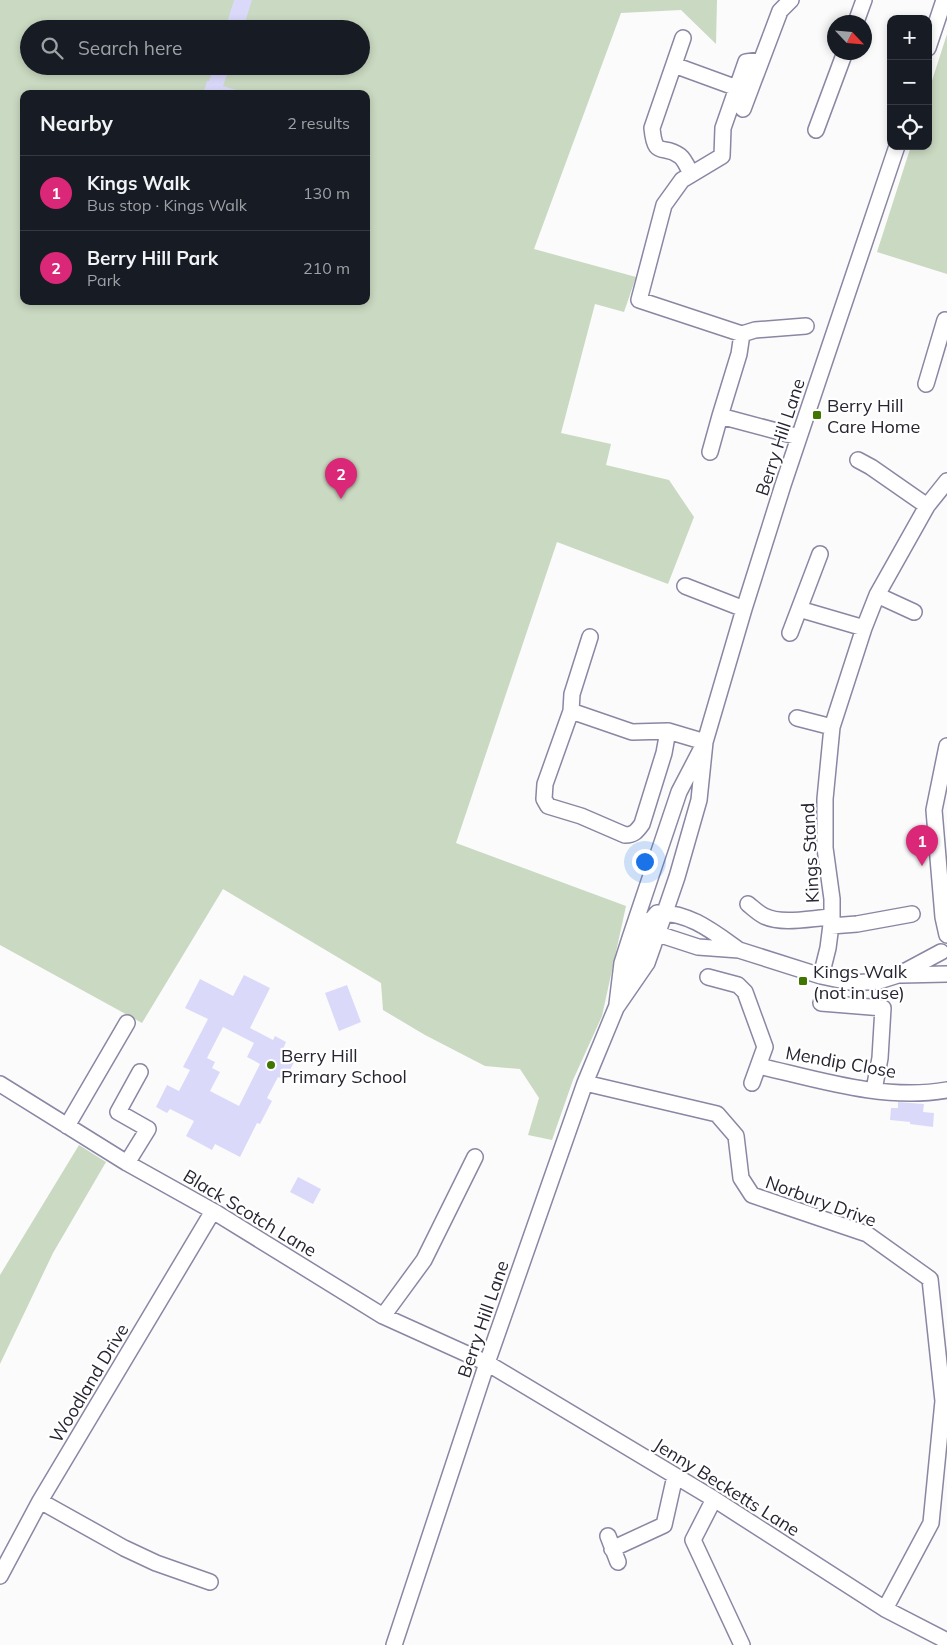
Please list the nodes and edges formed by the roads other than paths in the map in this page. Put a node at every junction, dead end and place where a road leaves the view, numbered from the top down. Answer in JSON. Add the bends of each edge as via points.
{"nodes":[{"id":1,"x":864,"y":0,"type":"edge"},
{"id":2,"x":944,"y":0,"type":"edge"},
{"id":3,"x":787,"y":1,"type":"edge"},
{"id":4,"x":859,"y":15,"type":"edge"},
{"id":5,"x":932,"y":36,"type":"edge"},
{"id":6,"x":684,"y":38,"type":"dead end"},
{"id":7,"x":761,"y":60,"type":"junction"},
{"id":8,"x":842,"y":60,"type":"edge"},
{"id":9,"x":674,"y":65,"type":"junction"},
{"id":10,"x":737,"y":88,"type":"junction"},
{"id":11,"x":743,"y":109,"type":"dead end"},
{"id":12,"x":816,"y":130,"type":"dead end"},
{"id":13,"x":896,"y":150,"type":"edge"},
{"id":14,"x":691,"y":174,"type":"junction"},
{"id":15,"x":945,"y":320,"type":"dead end"},
{"id":16,"x":806,"y":326,"type":"dead end"},
{"id":17,"x":742,"y":334,"type":"junction"},
{"id":18,"x":941,"y":354,"type":"edge"},
{"id":19,"x":926,"y":384,"type":"dead end"},
{"id":20,"x":720,"y":416,"type":"junction"},
{"id":21,"x":799,"y":437,"type":"junction"},
{"id":22,"x":710,"y":452,"type":"dead end"},
{"id":23,"x":858,"y":460,"type":"dead end"},
{"id":24,"x":947,"y":481,"type":"edge"},
{"id":25,"x":927,"y":506,"type":"junction"},
{"id":26,"x":820,"y":554,"type":"dead end"},
{"id":27,"x":685,"y":586,"type":"dead end"},
{"id":28,"x":877,"y":595,"type":"junction"},
{"id":29,"x":744,"y":609,"type":"junction"},
{"id":30,"x":799,"y":609,"type":"junction"},
{"id":31,"x":914,"y":612,"type":"dead end"},
{"id":32,"x":864,"y":628,"type":"junction"},
{"id":33,"x":790,"y":633,"type":"dead end"},
{"id":34,"x":590,"y":638,"type":"dead end"},
{"id":35,"x":571,"y":711,"type":"junction"},
{"id":36,"x":797,"y":718,"type":"dead end"},
{"id":37,"x":832,"y":727,"type":"junction"},
{"id":38,"x":668,"y":731,"type":"junction"},
{"id":39,"x":705,"y":742,"type":"junction"},
{"id":40,"x":947,"y":746,"type":"edge"},
{"id":41,"x":939,"y":872,"type":"junction"},
{"id":42,"x":947,"y":891,"type":"edge"},
{"id":43,"x":748,"y":904,"type":"dead end"},
{"id":44,"x":666,"y":912,"type":"junction"},
{"id":45,"x":912,"y":914,"type":"dead end"},
{"id":46,"x":831,"y":921,"type":"junction"},
{"id":47,"x":648,"y":924,"type":"junction"},
{"id":48,"x":947,"y":935,"type":"edge"},
{"id":49,"x":944,"y":948,"type":"edge"},
{"id":50,"x":739,"y":950,"type":"junction"},
{"id":51,"x":947,"y":974,"type":"edge"},
{"id":52,"x":898,"y":975,"type":"junction"},
{"id":53,"x":708,"y":976,"type":"dead end"},
{"id":54,"x":821,"y":976,"type":"junction"},
{"id":55,"x":821,"y":1003,"type":"dead end"},
{"id":56,"x":127,"y":1023,"type":"dead end"},
{"id":57,"x":759,"y":1066,"type":"junction"},
{"id":58,"x":140,"y":1072,"type":"dead end"},
{"id":59,"x":585,"y":1083,"type":"junction"},
{"id":60,"x":752,"y":1083,"type":"dead end"},
{"id":61,"x":0,"y":1084,"type":"edge"},
{"id":62,"x":874,"y":1090,"type":"junction"},
{"id":63,"x":947,"y":1090,"type":"edge"},
{"id":64,"x":68,"y":1126,"type":"junction"},
{"id":65,"x":475,"y":1157,"type":"dead end"},
{"id":66,"x":127,"y":1163,"type":"junction"},
{"id":67,"x":213,"y":1211,"type":"junction"},
{"id":68,"x":383,"y":1316,"type":"junction"},
{"id":69,"x":487,"y":1363,"type":"junction"},
{"id":70,"x":945,"y":1401,"type":"edge"},
{"id":71,"x":675,"y":1476,"type":"junction"},
{"id":72,"x":714,"y":1499,"type":"junction"},
{"id":73,"x":40,"y":1501,"type":"junction"},
{"id":74,"x":612,"y":1549,"type":"dead end"},
{"id":75,"x":0,"y":1576,"type":"edge"},
{"id":76,"x":210,"y":1582,"type":"dead end"},
{"id":77,"x":885,"y":1609,"type":"junction"},
{"id":78,"x":947,"y":1641,"type":"edge"},
{"id":79,"x":394,"y":1645,"type":"edge"},
{"id":80,"x":742,"y":1645,"type":"edge"}],
"edges":[{"from":1,"to":4,"type":"street"},
{"from":2,"to":5,"type":"street"},
{"from":3,"to":7,"type":"street"},
{"from":6,"to":9,"type":"street"},
{"from":7,"to":10,"type":"street","via":[[746,62]]},
{"from":7,"to":11,"type":"street"},
{"from":8,"to":12,"type":"street"},
{"from":9,"to":10,"type":"street"},
{"from":9,"to":14,"type":"street","via":[[652,128],[653,143],[659,150],[682,157]]},
{"from":10,"to":14,"type":"street","via":[[723,128],[722,156]]},
{"from":13,"to":21,"type":"street","name":"Berry Hill Lane"},
{"from":14,"to":17,"type":"street","via":[[682,180],[664,205],[639,300]]},
{"from":15,"to":18,"type":"street"},
{"from":16,"to":17,"type":"street"},
{"from":17,"to":20,"type":"street","via":[[740,354]]},
{"from":18,"to":19,"type":"street"},
{"from":20,"to":21,"type":"street"},
{"from":20,"to":22,"type":"street"},
{"from":21,"to":29,"type":"street","name":"Berry Hill Lane"},
{"from":23,"to":25,"type":"street"},
{"from":24,"to":25,"type":"street","name":"Kings Stand"},
{"from":25,"to":28,"type":"street","name":"Kings Stand"},
{"from":26,"to":30,"type":"street"},
{"from":27,"to":29,"type":"street"},
{"from":28,"to":31,"type":"street"},
{"from":28,"to":32,"type":"street","name":"Kings Stand"},
{"from":29,"to":39,"type":"street","name":"Berry Hill Lane"},
{"from":30,"to":32,"type":"street"},
{"from":30,"to":33,"type":"street"},
{"from":32,"to":37,"type":"street","name":"Kings Stand"},
{"from":34,"to":35,"type":"street","via":[[572,694]]},
{"from":35,"to":38,"type":"street","via":[[632,732]]},
{"from":35,"to":38,"type":"street","via":[[545,784],[544,799],[548,806],[625,835],[632,835],[642,824]]},
{"from":36,"to":37,"type":"street"},
{"from":37,"to":46,"type":"street","name":"Kings Stand","via":[[825,799]]},
{"from":38,"to":39,"type":"street"},
{"from":39,"to":44,"type":"street","name":"Berry Hill Lane","via":[[699,800]]},
{"from":39,"to":47,"type":"street","name":"Berry Hill Lane","via":[[679,792]]},
{"from":40,"to":41,"type":"street","via":[[934,810]]},
{"from":41,"to":42,"type":"street"},
{"from":41,"to":48,"type":"street"},
{"from":43,"to":46,"type":"street","via":[[764,916],[786,922],[809,918]]},
{"from":44,"to":47,"type":"street","name":"Berry Hill Lane"},
{"from":44,"to":50,"type":"street","via":[[705,926]]},
{"from":45,"to":46,"type":"street","via":[[857,924]]},
{"from":46,"to":54,"type":"street","name":"Kings Stand"},
{"from":47,"to":50,"type":"street","via":[[698,947]]},
{"from":47,"to":59,"type":"street","name":"Berry Hill Lane"},
{"from":49,"to":51,"type":"street","via":[[941,966]]},
{"from":49,"to":52,"type":"street"},
{"from":50,"to":54,"type":"street"},
{"from":51,"to":52,"type":"street"},
{"from":52,"to":54,"type":"street","via":[[879,982],[854,983]]},
{"from":53,"to":57,"type":"street","name":"Mendip Close","via":[[738,985],[744,992],[765,1047]]},
{"from":55,"to":62,"type":"street","via":[[883,1008]]},
{"from":56,"to":64,"type":"street"},
{"from":57,"to":60,"type":"street","name":"Mendip Close"},
{"from":57,"to":62,"type":"street","name":"Mendip Close"},
{"from":58,"to":66,"type":"street","via":[[118,1112],[148,1129]]},
{"from":59,"to":69,"type":"street","name":"Berry Hill Lane"},
{"from":59,"to":70,"type":"street","name":"Norbury Drive","via":[[717,1114],[736,1136],[741,1178],[752,1195],[867,1234],[930,1279]]},
{"from":61,"to":64,"type":"street","name":"Black Scotch Lane"},
{"from":62,"to":63,"type":"street","name":"Mendip Close"},
{"from":64,"to":66,"type":"street","name":"Black Scotch Lane"},
{"from":65,"to":68,"type":"street","via":[[424,1260]]},
{"from":66,"to":67,"type":"street","name":"Black Scotch Lane"},
{"from":67,"to":68,"type":"street","name":"Black Scotch Lane"},
{"from":67,"to":73,"type":"street","name":"Woodland Drive"},
{"from":68,"to":69,"type":"street","name":"Black Scotch Lane"},
{"from":69,"to":71,"type":"street","name":"Jenny Becketts Lane"},
{"from":69,"to":79,"type":"street","name":"Berry Hill Lane"},
{"from":70,"to":77,"type":"street","name":"Norbury Drive","via":[[931,1523]]},
{"from":71,"to":72,"type":"street","name":"Jenny Becketts Lane"},
{"from":71,"to":74,"type":"street","via":[[664,1525]]},
{"from":72,"to":77,"type":"street","name":"Jenny Becketts Lane"},
{"from":72,"to":80,"type":"street","via":[[693,1540]]},
{"from":73,"to":75,"type":"street","name":"Woodland Drive"},
{"from":73,"to":76,"type":"street","via":[[124,1548]]},
{"from":77,"to":78,"type":"street","name":"Jenny Becketts Lane"}]}
